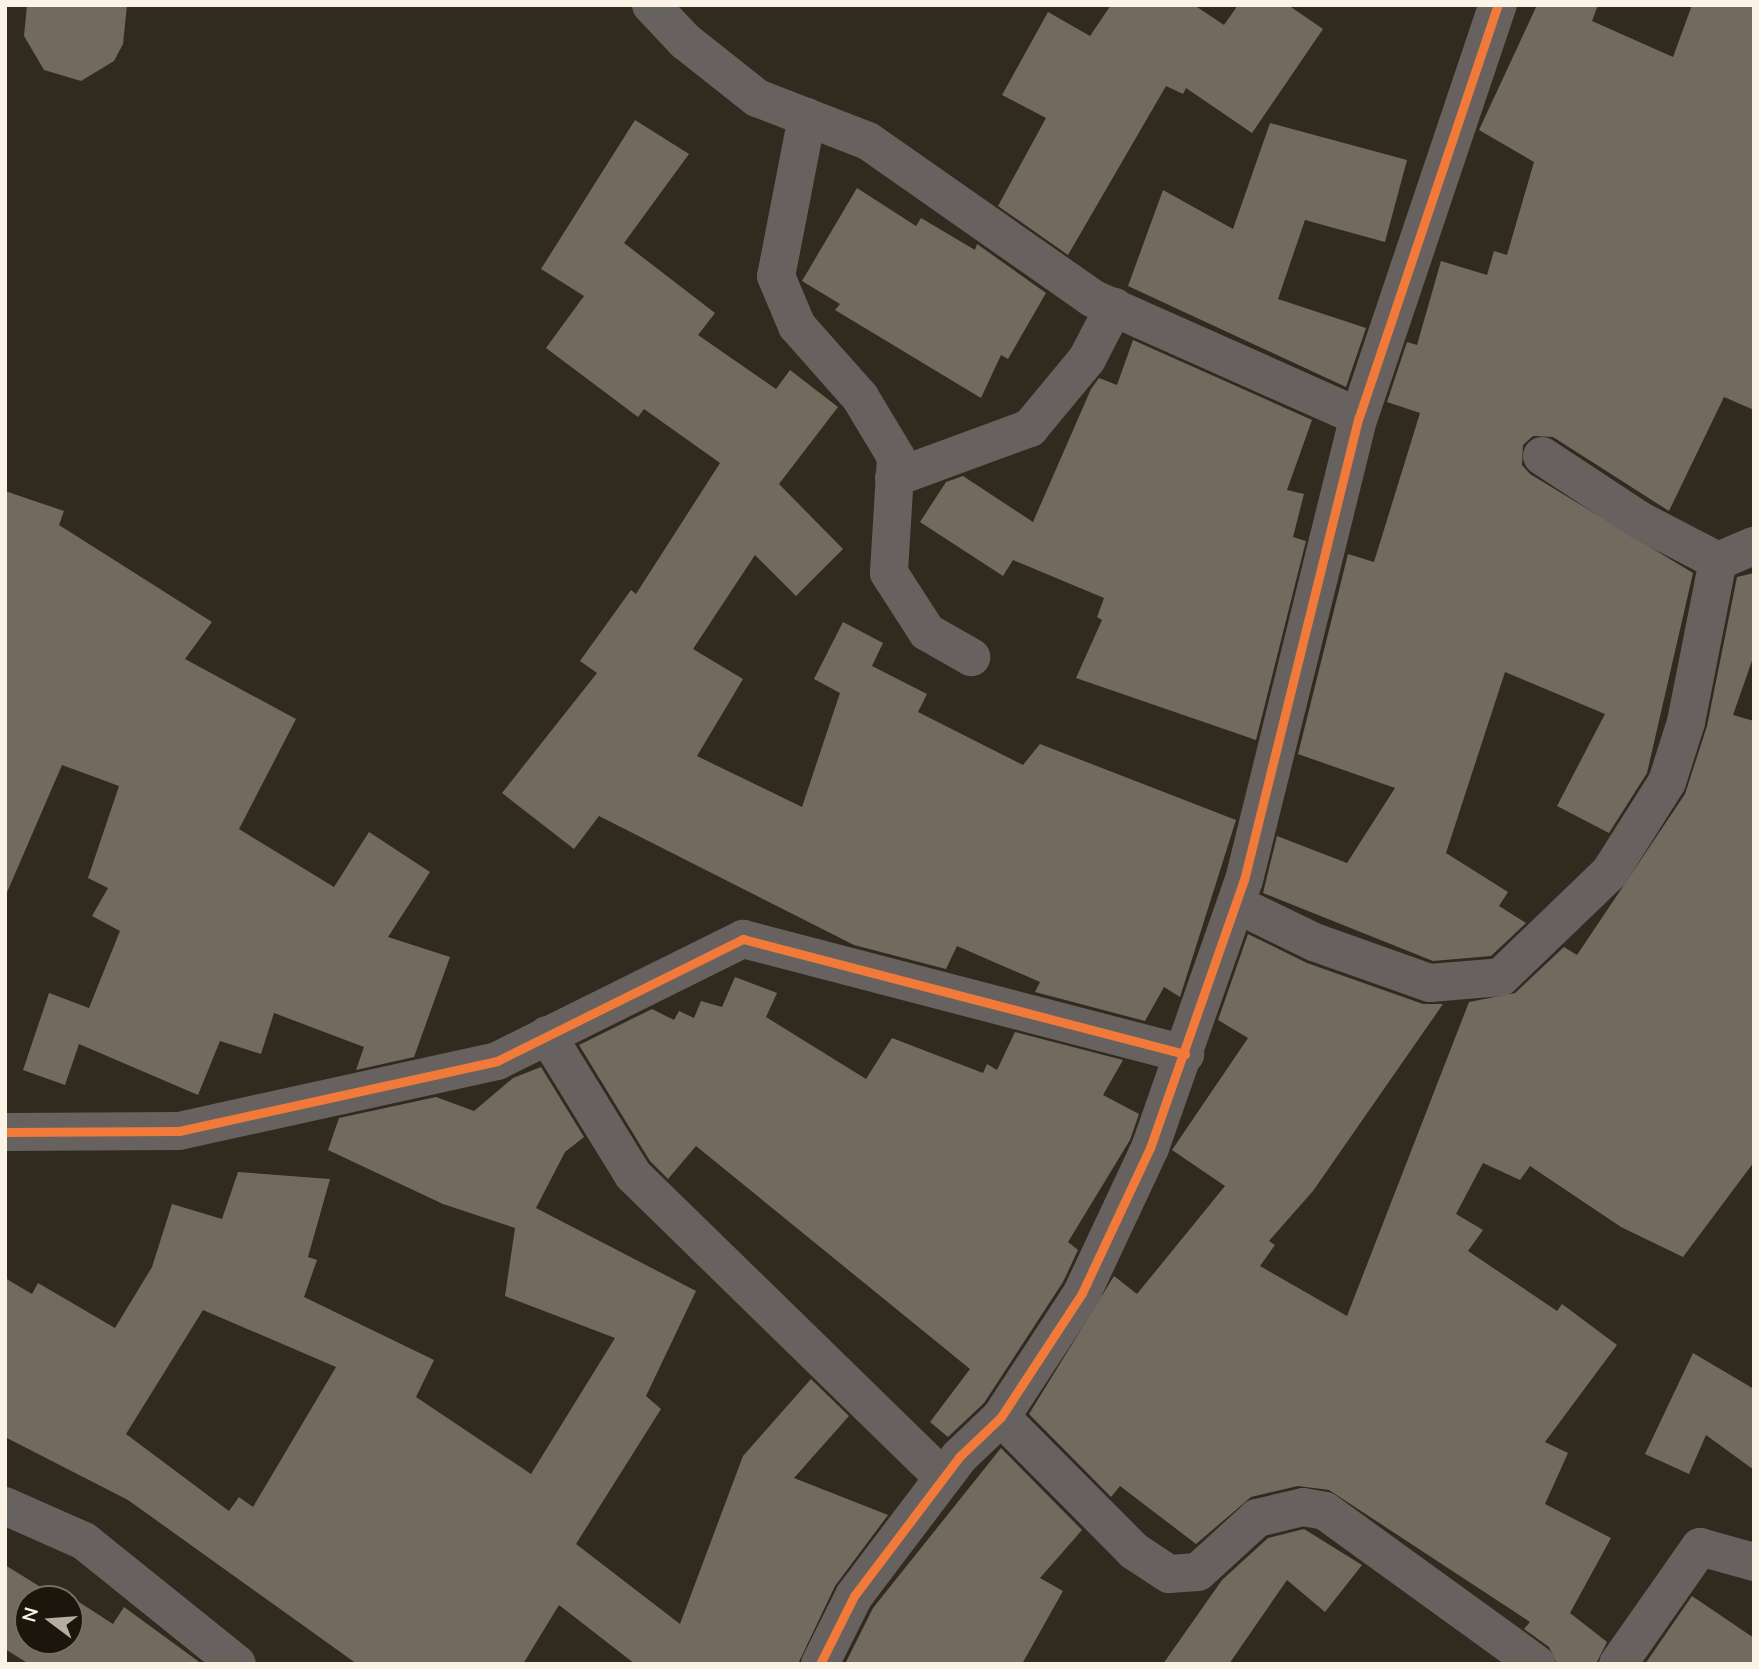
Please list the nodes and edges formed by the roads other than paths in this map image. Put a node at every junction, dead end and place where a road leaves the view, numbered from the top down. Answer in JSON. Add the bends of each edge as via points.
{"nodes":[{"id":1,"x":651,"y":5,"type":"edge"},
{"id":2,"x":1497,"y":5,"type":"edge"},
{"id":3,"x":807,"y":117,"type":"junction"},
{"id":4,"x":1114,"y":307,"type":"junction"},
{"id":5,"x":1359,"y":417,"type":"junction"},
{"id":6,"x":1542,"y":456,"type":"dead end"},
{"id":7,"x":894,"y":478,"type":"junction"},
{"id":8,"x":1754,"y":546,"type":"edge"},
{"id":9,"x":1718,"y":561,"type":"junction"},
{"id":10,"x":971,"y":657,"type":"dead end"},
{"id":11,"x":1236,"y":904,"type":"junction"},
{"id":12,"x":547,"y":1035,"type":"junction"},
{"id":13,"x":1185,"y":1054,"type":"junction"},
{"id":14,"x":5,"y":1132,"type":"edge"},
{"id":15,"x":1001,"y":1417,"type":"junction"},
{"id":16,"x":943,"y":1477,"type":"junction"},
{"id":17,"x":5,"y":1506,"type":"edge"},
{"id":18,"x":1754,"y":1562,"type":"edge"},
{"id":19,"x":237,"y":1664,"type":"edge"},
{"id":20,"x":820,"y":1664,"type":"edge"},
{"id":21,"x":1536,"y":1664,"type":"edge"},
{"id":22,"x":1618,"y":1664,"type":"edge"}],
"edges":[{"from":1,"to":3,"type":"street","via":[[685,41],[757,98]]},
{"from":2,"to":5,"type":"street"},
{"from":3,"to":4,"type":"street","via":[[868,141]]},
{"from":3,"to":7,"type":"street","via":[[776,276],[797,326],[860,397],[896,457]]},
{"from":4,"to":5,"type":"street"},
{"from":4,"to":7,"type":"street","via":[[1087,359],[1030,429]]},
{"from":5,"to":11,"type":"street"},
{"from":6,"to":9,"type":"street","via":[[1641,521]]},
{"from":7,"to":10,"type":"street","via":[[889,573],[927,632]]},
{"from":8,"to":9,"type":"street"},
{"from":9,"to":11,"type":"street","via":[[1686,722],[1667,782],[1610,872],[1501,978],[1430,983],[1314,942]]},
{"from":11,"to":13,"type":"street"},
{"from":12,"to":13,"type":"street","via":[[743,939]]},
{"from":12,"to":14,"type":"street","via":[[497,1060],[179,1131]]},
{"from":12,"to":16,"type":"street","via":[[633,1175]]},
{"from":13,"to":15,"type":"street","via":[[1150,1149],[1082,1293]]},
{"from":15,"to":16,"type":"street"},
{"from":15,"to":21,"type":"street","via":[[1134,1551],[1169,1574],[1198,1572],[1257,1517],[1303,1507],[1325,1511]]},
{"from":16,"to":20,"type":"street","via":[[854,1596]]},
{"from":17,"to":19,"type":"street","via":[[84,1541]]},
{"from":18,"to":22,"type":"street","via":[[1700,1547]]}]}
